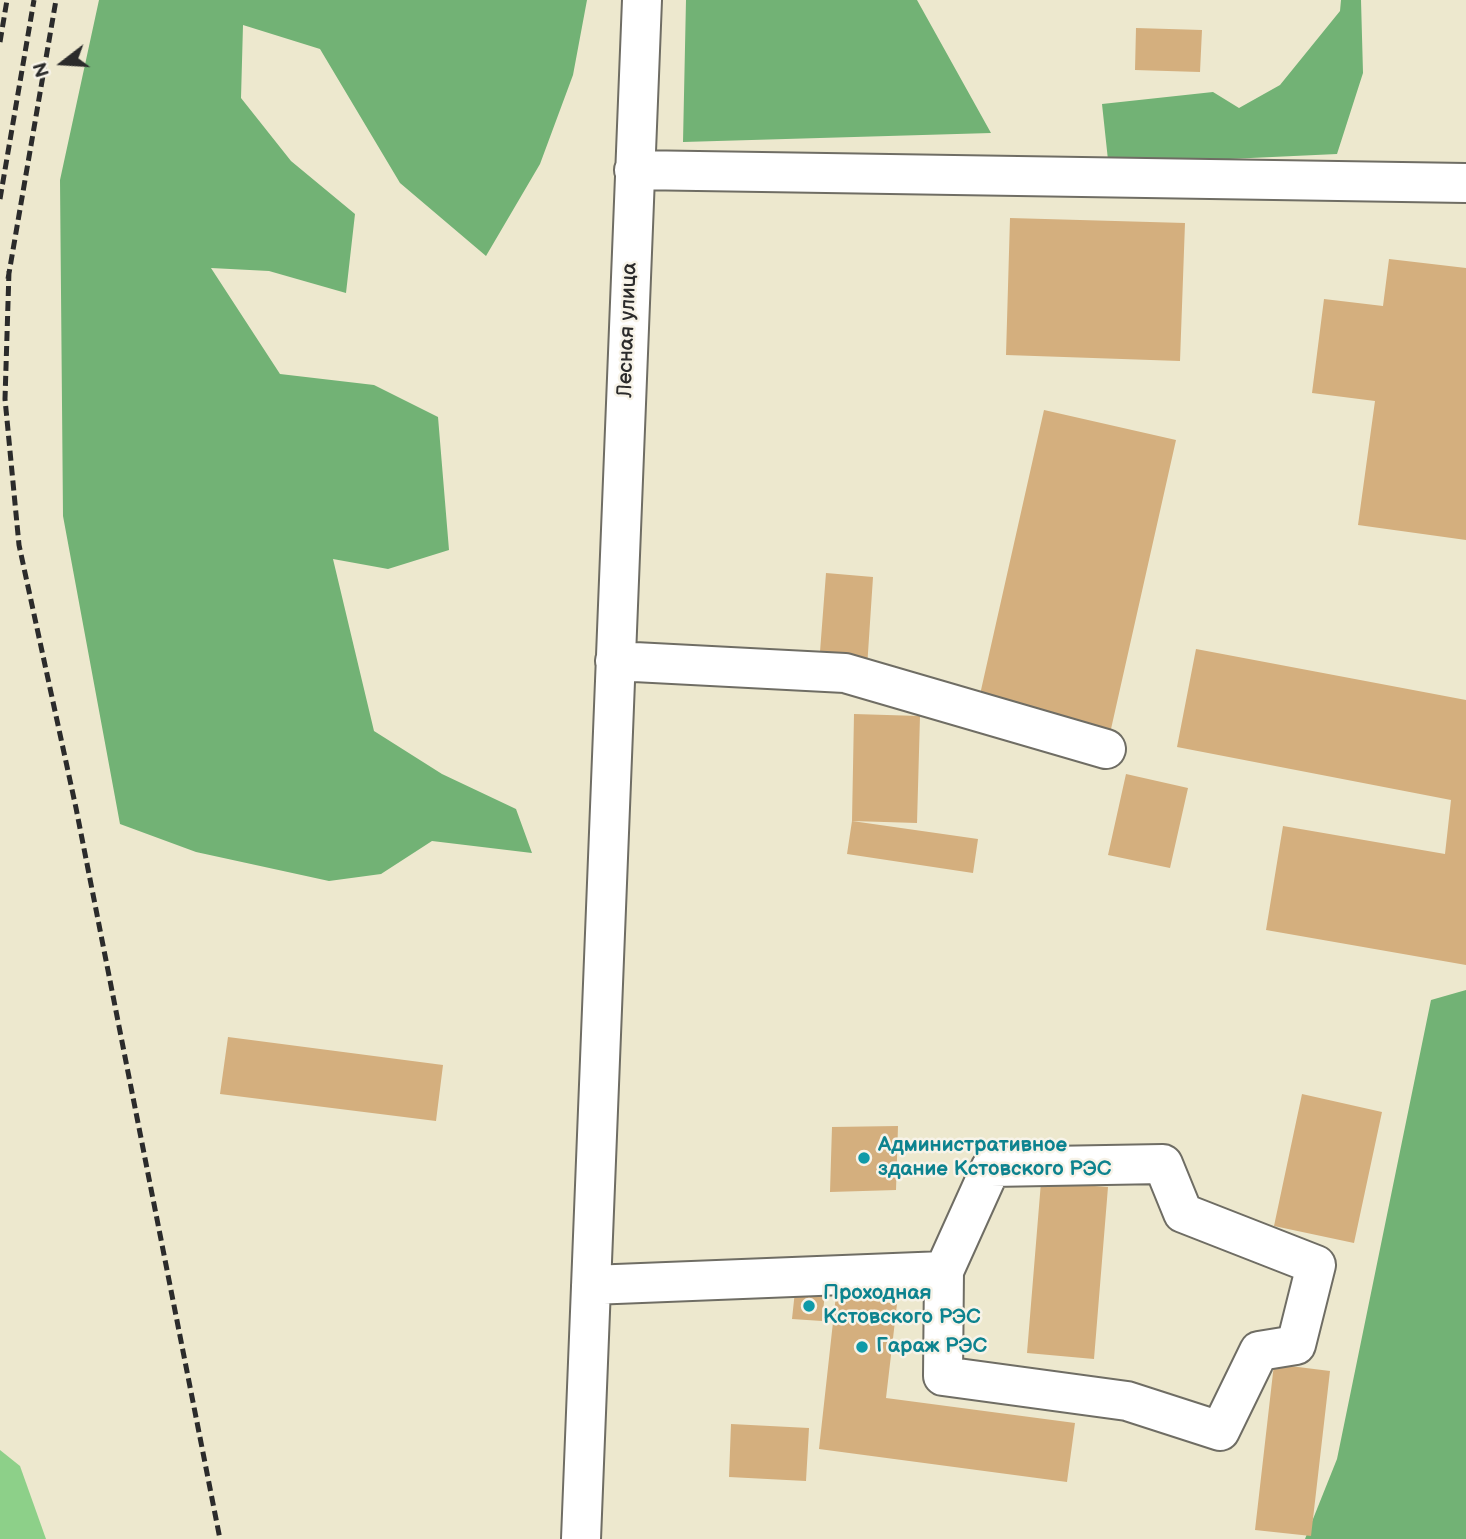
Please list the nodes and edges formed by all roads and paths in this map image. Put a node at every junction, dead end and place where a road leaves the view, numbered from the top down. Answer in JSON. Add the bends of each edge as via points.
{"nodes":[{"id":1,"x":642,"y":0,"type":"edge"},
{"id":2,"x":635,"y":170,"type":"junction"},
{"id":3,"x":1466,"y":183,"type":"edge"},
{"id":4,"x":615,"y":661,"type":"junction"},
{"id":5,"x":1106,"y":750,"type":"dead end"},
{"id":6,"x":944,"y":1271,"type":"junction"},
{"id":7,"x":591,"y":1285,"type":"junction"},
{"id":8,"x":580,"y":1539,"type":"edge"}],
"edges":[{"from":1,"to":2,"type":"street","name":"Лесная улица"},
{"from":2,"to":3,"type":"street"},
{"from":2,"to":4,"type":"street","name":"Лесная улица"},
{"from":4,"to":5,"type":"street","via":[[845,673]]},
{"from":4,"to":7,"type":"street","name":"Лесная улица"},
{"from":6,"to":6,"type":"street","via":[[991,1167],[1149,1164],[1163,1164],[1183,1213],[1316,1265],[1296,1345],[1259,1351],[1220,1431],[1127,1401],[943,1376]]},
{"from":6,"to":7,"type":"street"},
{"from":7,"to":8,"type":"street","name":"Лесная улица"}]}
